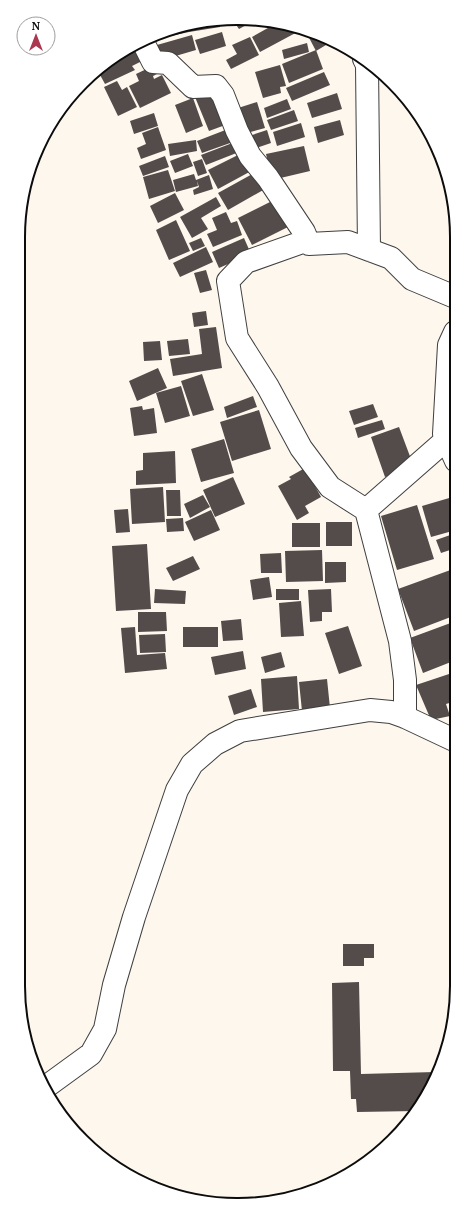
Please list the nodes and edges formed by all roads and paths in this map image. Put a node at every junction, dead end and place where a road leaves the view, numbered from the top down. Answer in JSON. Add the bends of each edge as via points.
{"nodes":[{"id":1,"x":145,"y":46,"type":"edge"},
{"id":2,"x":367,"y":69,"type":"edge"},
{"id":3,"x":308,"y":240,"type":"junction"},
{"id":4,"x":369,"y":250,"type":"junction"},
{"id":5,"x":450,"y":294,"type":"edge"},
{"id":6,"x":450,"y":343,"type":"edge"},
{"id":7,"x":447,"y":439,"type":"junction"},
{"id":8,"x":450,"y":446,"type":"edge"},
{"id":9,"x":366,"y":510,"type":"junction"},
{"id":10,"x":405,"y":717,"type":"junction"},
{"id":11,"x":450,"y":738,"type":"edge"},
{"id":12,"x":49,"y":1084,"type":"edge"}],
"edges":[{"from":1,"to":3,"type":"street","via":[[153,62],[168,63],[193,87],[216,86],[223,94],[237,132],[250,156],[268,178]]},
{"from":2,"to":4,"type":"street"},
{"from":3,"to":4,"type":"street","via":[[309,244],[348,242]]},
{"from":3,"to":9,"type":"street","via":[[246,262],[228,282],[237,338],[305,454],[330,487]]},
{"from":4,"to":5,"type":"street","via":[[391,258],[412,279]]},
{"from":6,"to":7,"type":"street","via":[[444,434]]},
{"from":7,"to":8,"type":"street"},
{"from":7,"to":9,"type":"street"},
{"from":9,"to":10,"type":"street","via":[[400,641],[405,680]]},
{"from":10,"to":11,"type":"street"},
{"from":10,"to":12,"type":"street","via":[[391,712],[370,710],[240,731],[215,744],[192,764],[177,790],[134,917],[114,985],[105,1030],[91,1054]]}]}
